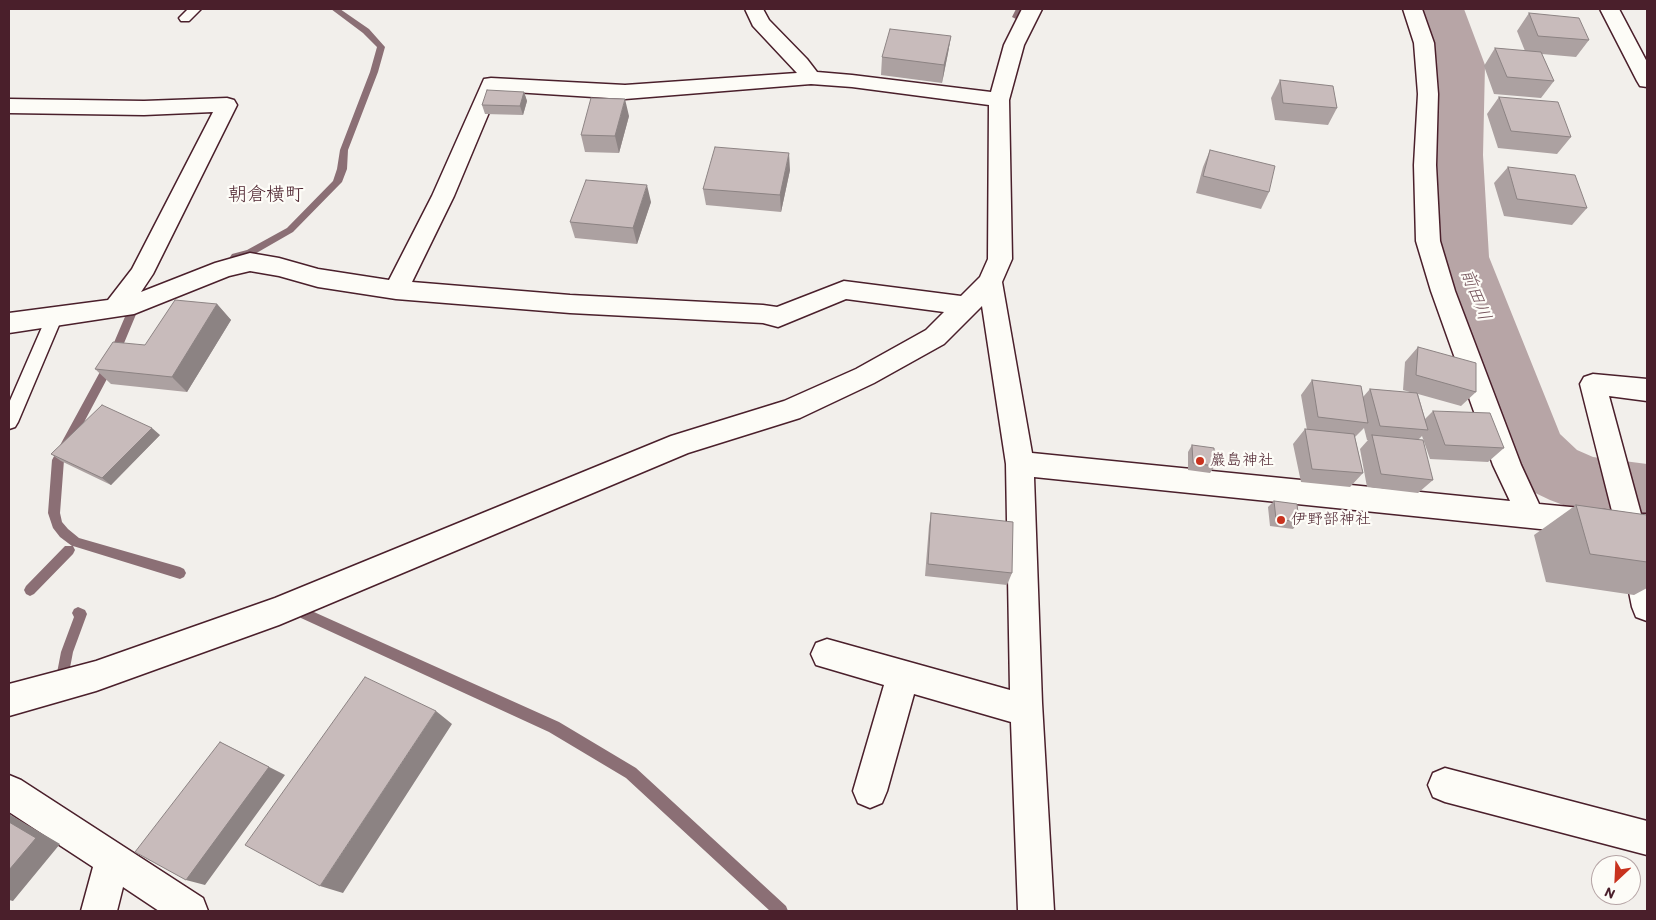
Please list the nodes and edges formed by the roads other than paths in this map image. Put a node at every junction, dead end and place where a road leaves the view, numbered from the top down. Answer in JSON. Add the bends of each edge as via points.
{"nodes":[{"id":1,"x":195,"y":9,"type":"edge"},
{"id":2,"x":754,"y":9,"type":"edge"},
{"id":3,"x":1032,"y":9,"type":"edge"},
{"id":4,"x":1413,"y":9,"type":"edge"},
{"id":5,"x":1609,"y":9,"type":"edge"},
{"id":6,"x":185,"y":18,"type":"dead end"},
{"id":7,"x":811,"y":78,"type":"junction"},
{"id":8,"x":1647,"y":81,"type":"edge"},
{"id":9,"x":999,"y":100,"type":"junction"},
{"id":10,"x":9,"y":106,"type":"edge"},
{"id":11,"x":990,"y":282,"type":"junction"},
{"id":12,"x":396,"y":290,"type":"junction"},
{"id":13,"x":966,"y":306,"type":"junction"},
{"id":14,"x":116,"y":308,"type":"junction"},
{"id":15,"x":54,"y":318,"type":"junction"},
{"id":16,"x":9,"y":322,"type":"edge"},
{"id":17,"x":1647,"y":390,"type":"edge"},
{"id":18,"x":9,"y":422,"type":"edge"},
{"id":19,"x":1020,"y":464,"type":"junction"},
{"id":20,"x":1531,"y":516,"type":"junction"},
{"id":21,"x":1633,"y":519,"type":"edge"},
{"id":22,"x":1647,"y":607,"type":"edge"},
{"id":23,"x":827,"y":654,"type":"dead end"},
{"id":24,"x":903,"y":676,"type":"junction"},
{"id":25,"x":9,"y":700,"type":"edge"},
{"id":26,"x":1026,"y":710,"type":"junction"},
{"id":27,"x":1445,"y":785,"type":"dead end"},
{"id":28,"x":870,"y":791,"type":"dead end"},
{"id":29,"x":9,"y":792,"type":"edge"},
{"id":30,"x":1647,"y":838,"type":"edge"},
{"id":31,"x":112,"y":860,"type":"junction"},
{"id":32,"x":99,"y":911,"type":"edge"},
{"id":33,"x":190,"y":911,"type":"edge"},
{"id":34,"x":1036,"y":911,"type":"edge"}],
"edges":[{"from":1,"to":6,"type":"lane"},
{"from":2,"to":7,"type":"street","via":[[760,22]]},
{"from":3,"to":9,"type":"street","via":[[1014,45]]},
{"from":4,"to":20,"type":"street","via":[[1424,43],[1428,94],[1425,165],[1428,241],[1507,465]]},
{"from":5,"to":8,"type":"street"},
{"from":7,"to":9,"type":"street"},
{"from":7,"to":12,"type":"street","via":[[625,92],[491,84],[443,196]]},
{"from":9,"to":11,"type":"street","via":[[1000,259]]},
{"from":10,"to":14,"type":"street","via":[[144,108],[227,105],[141,274]]},
{"from":11,"to":13,"type":"street"},
{"from":11,"to":19,"type":"street"},
{"from":12,"to":13,"type":"street","via":[[778,317],[844,290]]},
{"from":12,"to":14,"type":"street","via":[[318,278],[250,262],[223,269],[134,305]]},
{"from":13,"to":25,"type":"street","via":[[935,337],[865,376],[791,410],[681,444],[280,611],[96,676]]},
{"from":14,"to":15,"type":"street"},
{"from":15,"to":16,"type":"street"},
{"from":15,"to":18,"type":"lane"},
{"from":17,"to":21,"type":"street","via":[[1593,384],[1613,466]]},
{"from":19,"to":20,"type":"street"},
{"from":19,"to":26,"type":"street"},
{"from":20,"to":21,"type":"street"},
{"from":21,"to":22,"type":"street"},
{"from":23,"to":24,"type":"street"},
{"from":24,"to":26,"type":"street"},
{"from":24,"to":28,"type":"street"},
{"from":26,"to":34,"type":"street"},
{"from":27,"to":30,"type":"street"},
{"from":29,"to":31,"type":"street"},
{"from":31,"to":32,"type":"street"},
{"from":31,"to":33,"type":"street"}]}
